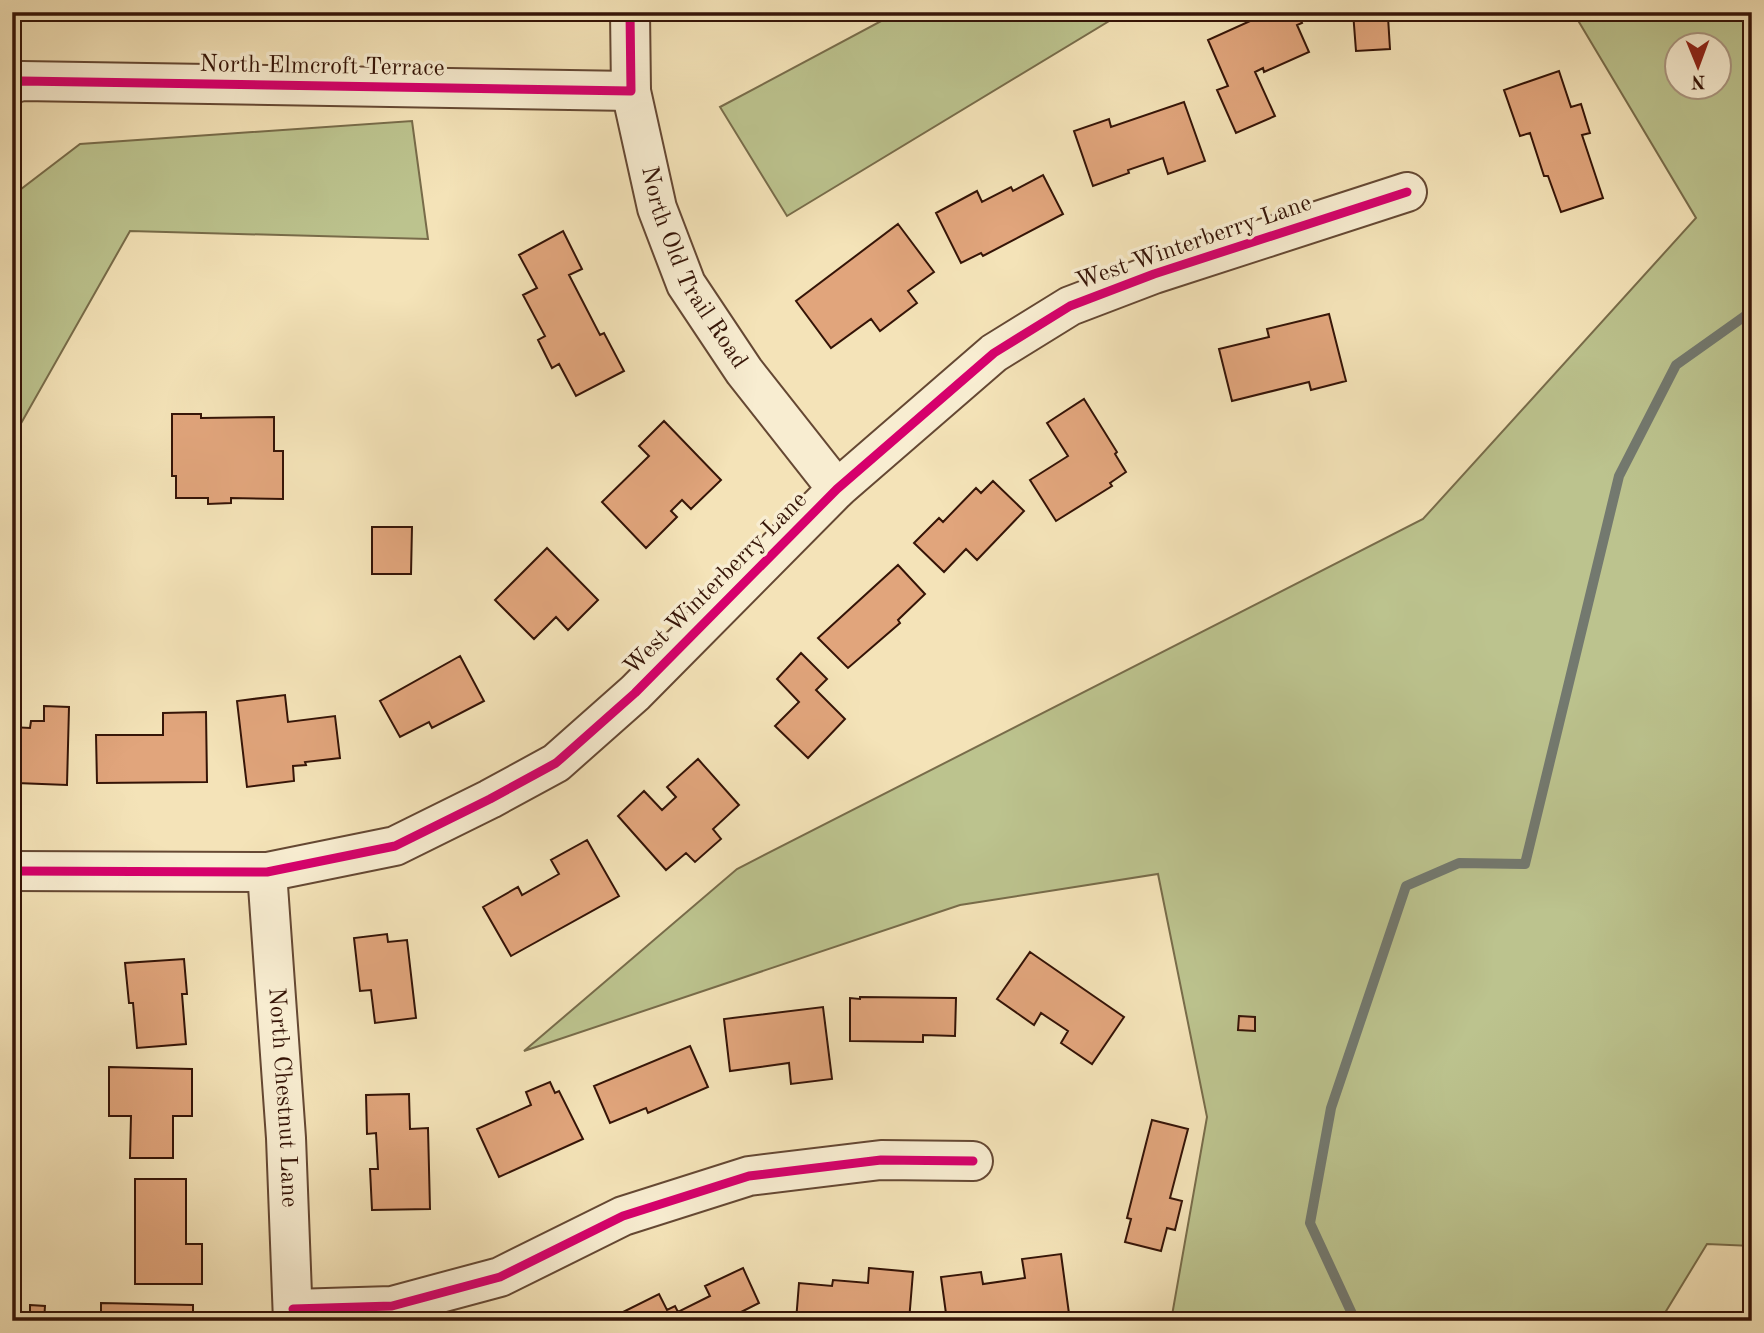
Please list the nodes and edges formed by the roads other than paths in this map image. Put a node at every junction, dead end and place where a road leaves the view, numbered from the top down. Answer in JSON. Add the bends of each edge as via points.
{"nodes":[{"id":1,"x":629,"y":12,"type":"edge"},
{"id":2,"x":12,"y":84,"type":"edge"},
{"id":3,"x":631,"y":91,"type":"junction"},
{"id":4,"x":1407,"y":192,"type":"dead end"},
{"id":5,"x":837,"y":489,"type":"junction"},
{"id":6,"x":12,"y":871,"type":"edge"},
{"id":7,"x":267,"y":873,"type":"junction"},
{"id":8,"x":973,"y":1161,"type":"dead end"},
{"id":9,"x":293,"y":1315,"type":"edge"}],
"edges":[{"from":1,"to":3,"type":"street","name":"North Old Trail Road"},
{"from":2,"to":3,"type":"street","name":"North Elmcroft Terrace"},
{"from":3,"to":5,"type":"street","name":"North Old Trail Road","via":[[657,208],[686,284],[744,371]]},
{"from":4,"to":5,"type":"street","name":"West Winterberry Lane","via":[[1070,306],[994,353]]},
{"from":5,"to":7,"type":"street","name":"West Winterberry Lane","via":[[635,693],[556,763],[395,846]]},
{"from":6,"to":7,"type":"street","name":"West Winterberry Lane"},
{"from":7,"to":9,"type":"street","name":"North Chestnut Lane"},
{"from":8,"to":9,"type":"street","via":[[881,1160],[749,1176],[623,1216],[500,1277],[392,1306]]}]}
